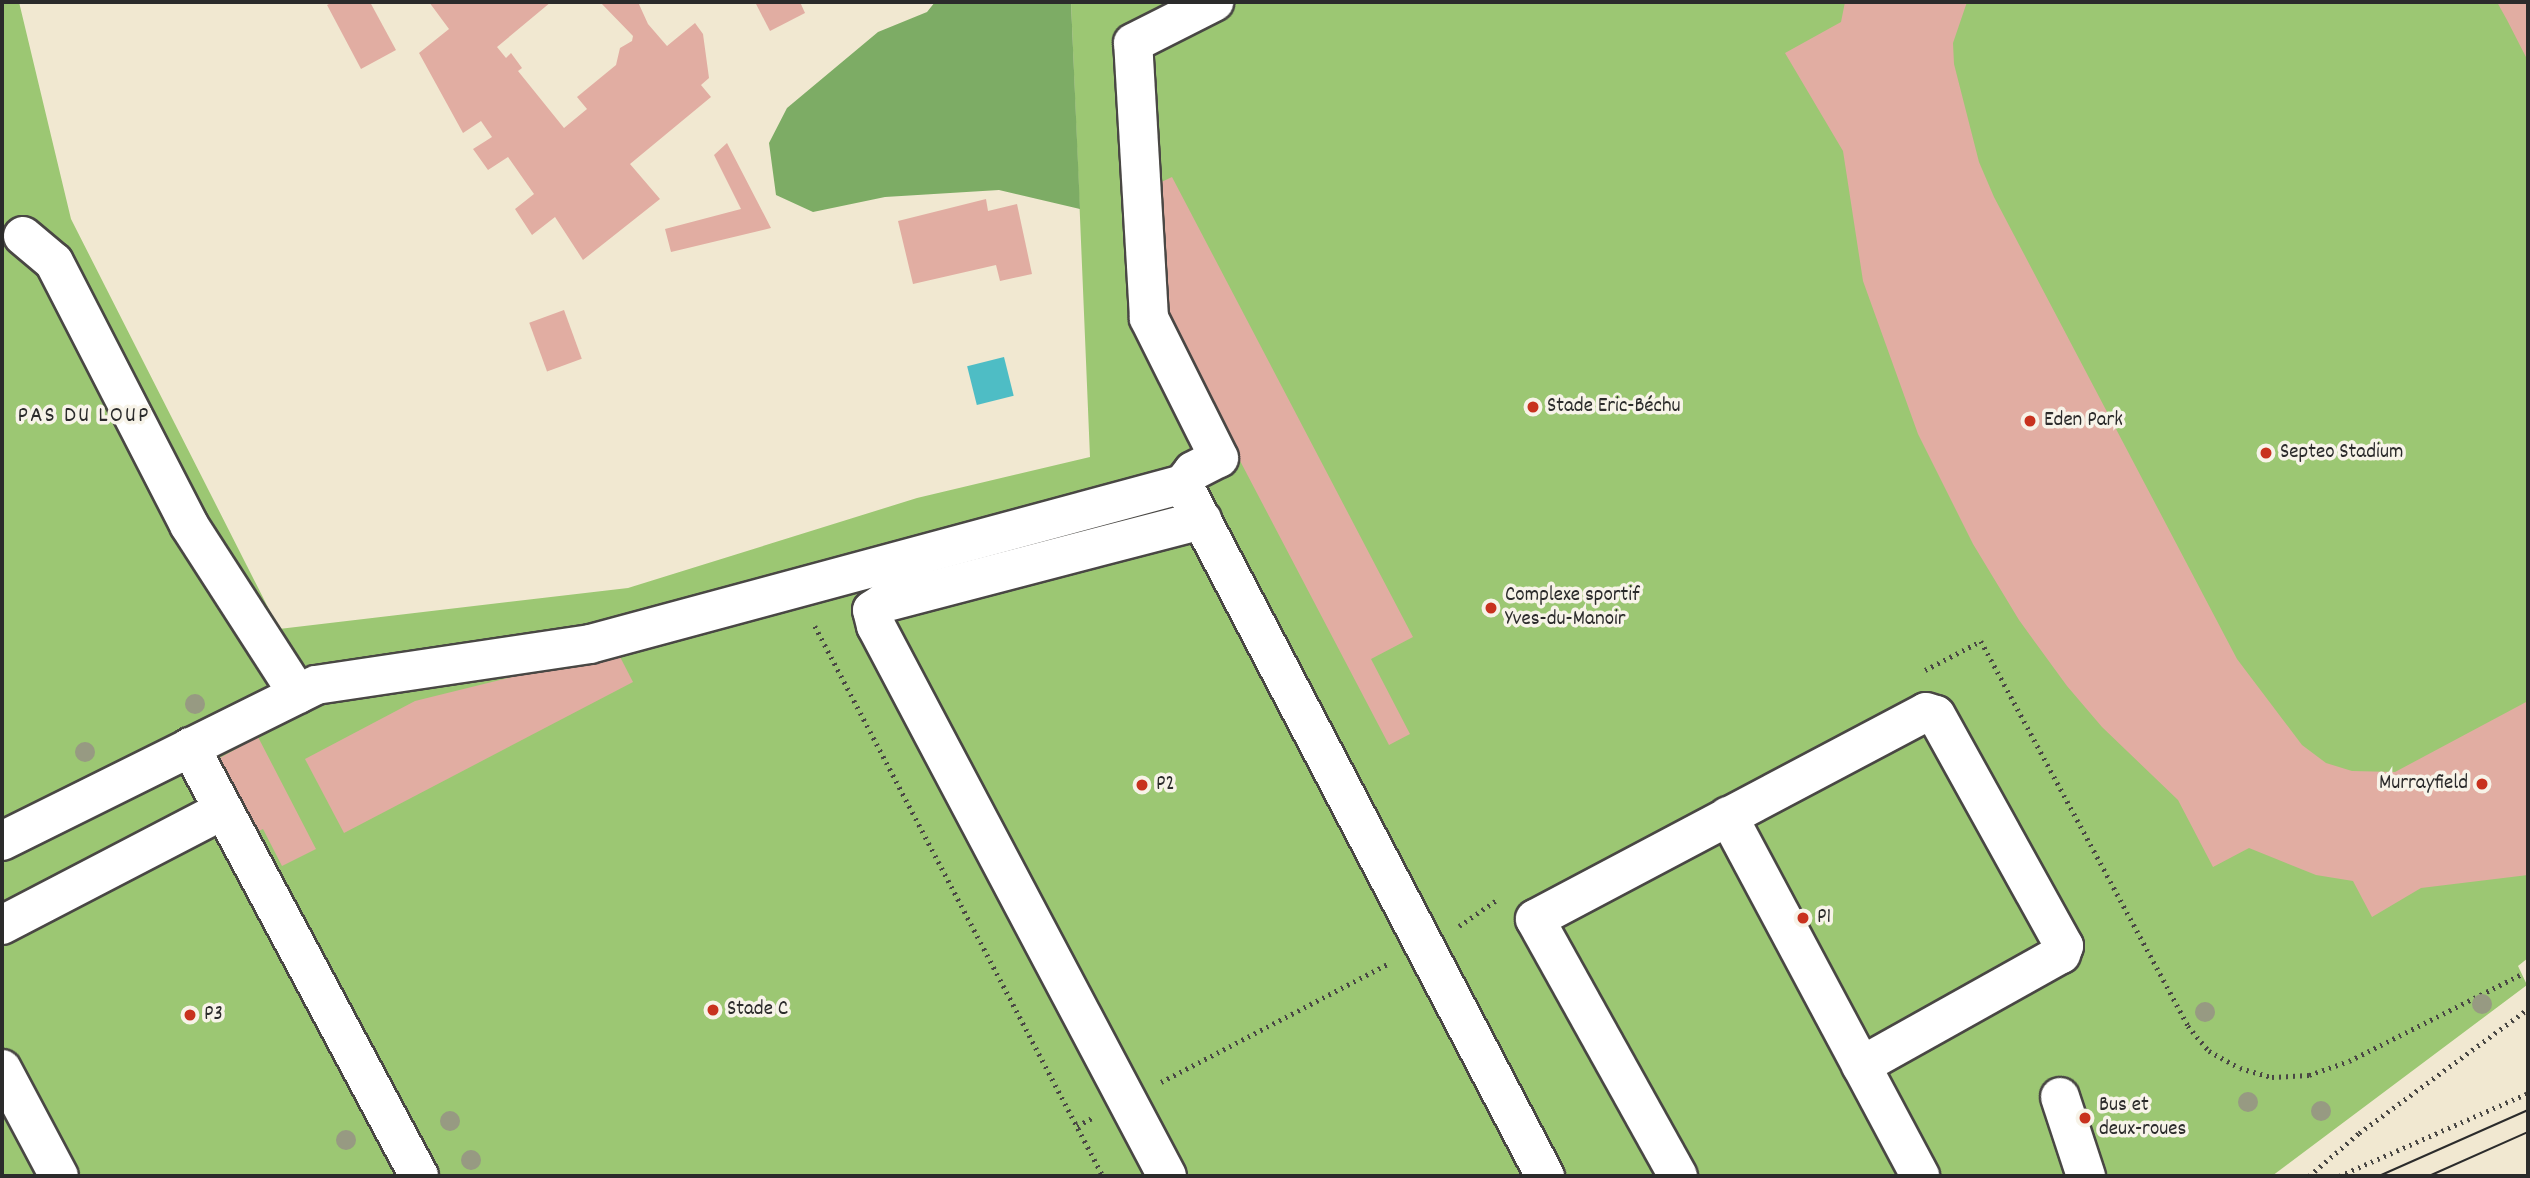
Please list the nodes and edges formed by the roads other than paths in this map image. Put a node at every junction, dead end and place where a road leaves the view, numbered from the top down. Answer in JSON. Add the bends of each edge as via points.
{"nodes":[{"id":1,"x":1214,"y":2,"type":"edge"},
{"id":2,"x":23,"y":236,"type":"dead end"},
{"id":3,"x":1182,"y":484,"type":"junction"},
{"id":4,"x":1202,"y":520,"type":"junction"},
{"id":5,"x":1024,"y":527,"type":"junction"},
{"id":6,"x":1041,"y":562,"type":"junction"},
{"id":7,"x":875,"y":586,"type":"junction"},
{"id":8,"x":298,"y":694,"type":"junction"},
{"id":9,"x":190,"y":747,"type":"junction"},
{"id":10,"x":223,"y":810,"type":"junction"},
{"id":11,"x":1728,"y":816,"type":"junction"},
{"id":12,"x":2,"y":841,"type":"edge"},
{"id":13,"x":2,"y":925,"type":"edge"},
{"id":14,"x":1861,"y":1066,"type":"junction"},
{"id":15,"x":2,"y":1069,"type":"edge"},
{"id":16,"x":2060,"y":1097,"type":"dead end"},
{"id":17,"x":59,"y":1176,"type":"edge"},
{"id":18,"x":419,"y":1176,"type":"edge"},
{"id":19,"x":1167,"y":1176,"type":"edge"},
{"id":20,"x":1545,"y":1176,"type":"edge"},
{"id":21,"x":1678,"y":1176,"type":"edge"},
{"id":22,"x":1920,"y":1176,"type":"edge"},
{"id":23,"x":2086,"y":1176,"type":"edge"}],
"edges":[{"from":1,"to":3,"type":"lane","via":[[1133,43],[1149,318],[1219,458],[1193,471]]},
{"from":2,"to":8,"type":"lane","via":[[54,262],[189,525]]},
{"from":3,"to":4,"type":"lane"},
{"from":3,"to":5,"type":"lane"},
{"from":4,"to":6,"type":"lane"},
{"from":4,"to":20,"type":"lane"},
{"from":5,"to":6,"type":"lane"},
{"from":5,"to":7,"type":"lane"},
{"from":6,"to":7,"type":"lane"},
{"from":7,"to":8,"type":"lane","via":[[797,588],[590,644],[316,685]]},
{"from":7,"to":19,"type":"lane","via":[[873,621]]},
{"from":8,"to":9,"type":"lane"},
{"from":9,"to":10,"type":"lane"},
{"from":9,"to":12,"type":"lane"},
{"from":10,"to":13,"type":"lane"},
{"from":10,"to":18,"type":"lane"},
{"from":11,"to":14,"type":"lane"},
{"from":11,"to":14,"type":"lane","via":[[1926,712],[1936,715],[2064,946],[2061,954]]},
{"from":11,"to":21,"type":"lane","via":[[1535,919]]},
{"from":14,"to":22,"type":"lane"},
{"from":15,"to":17,"type":"lane"},
{"from":16,"to":23,"type":"lane"}]}
